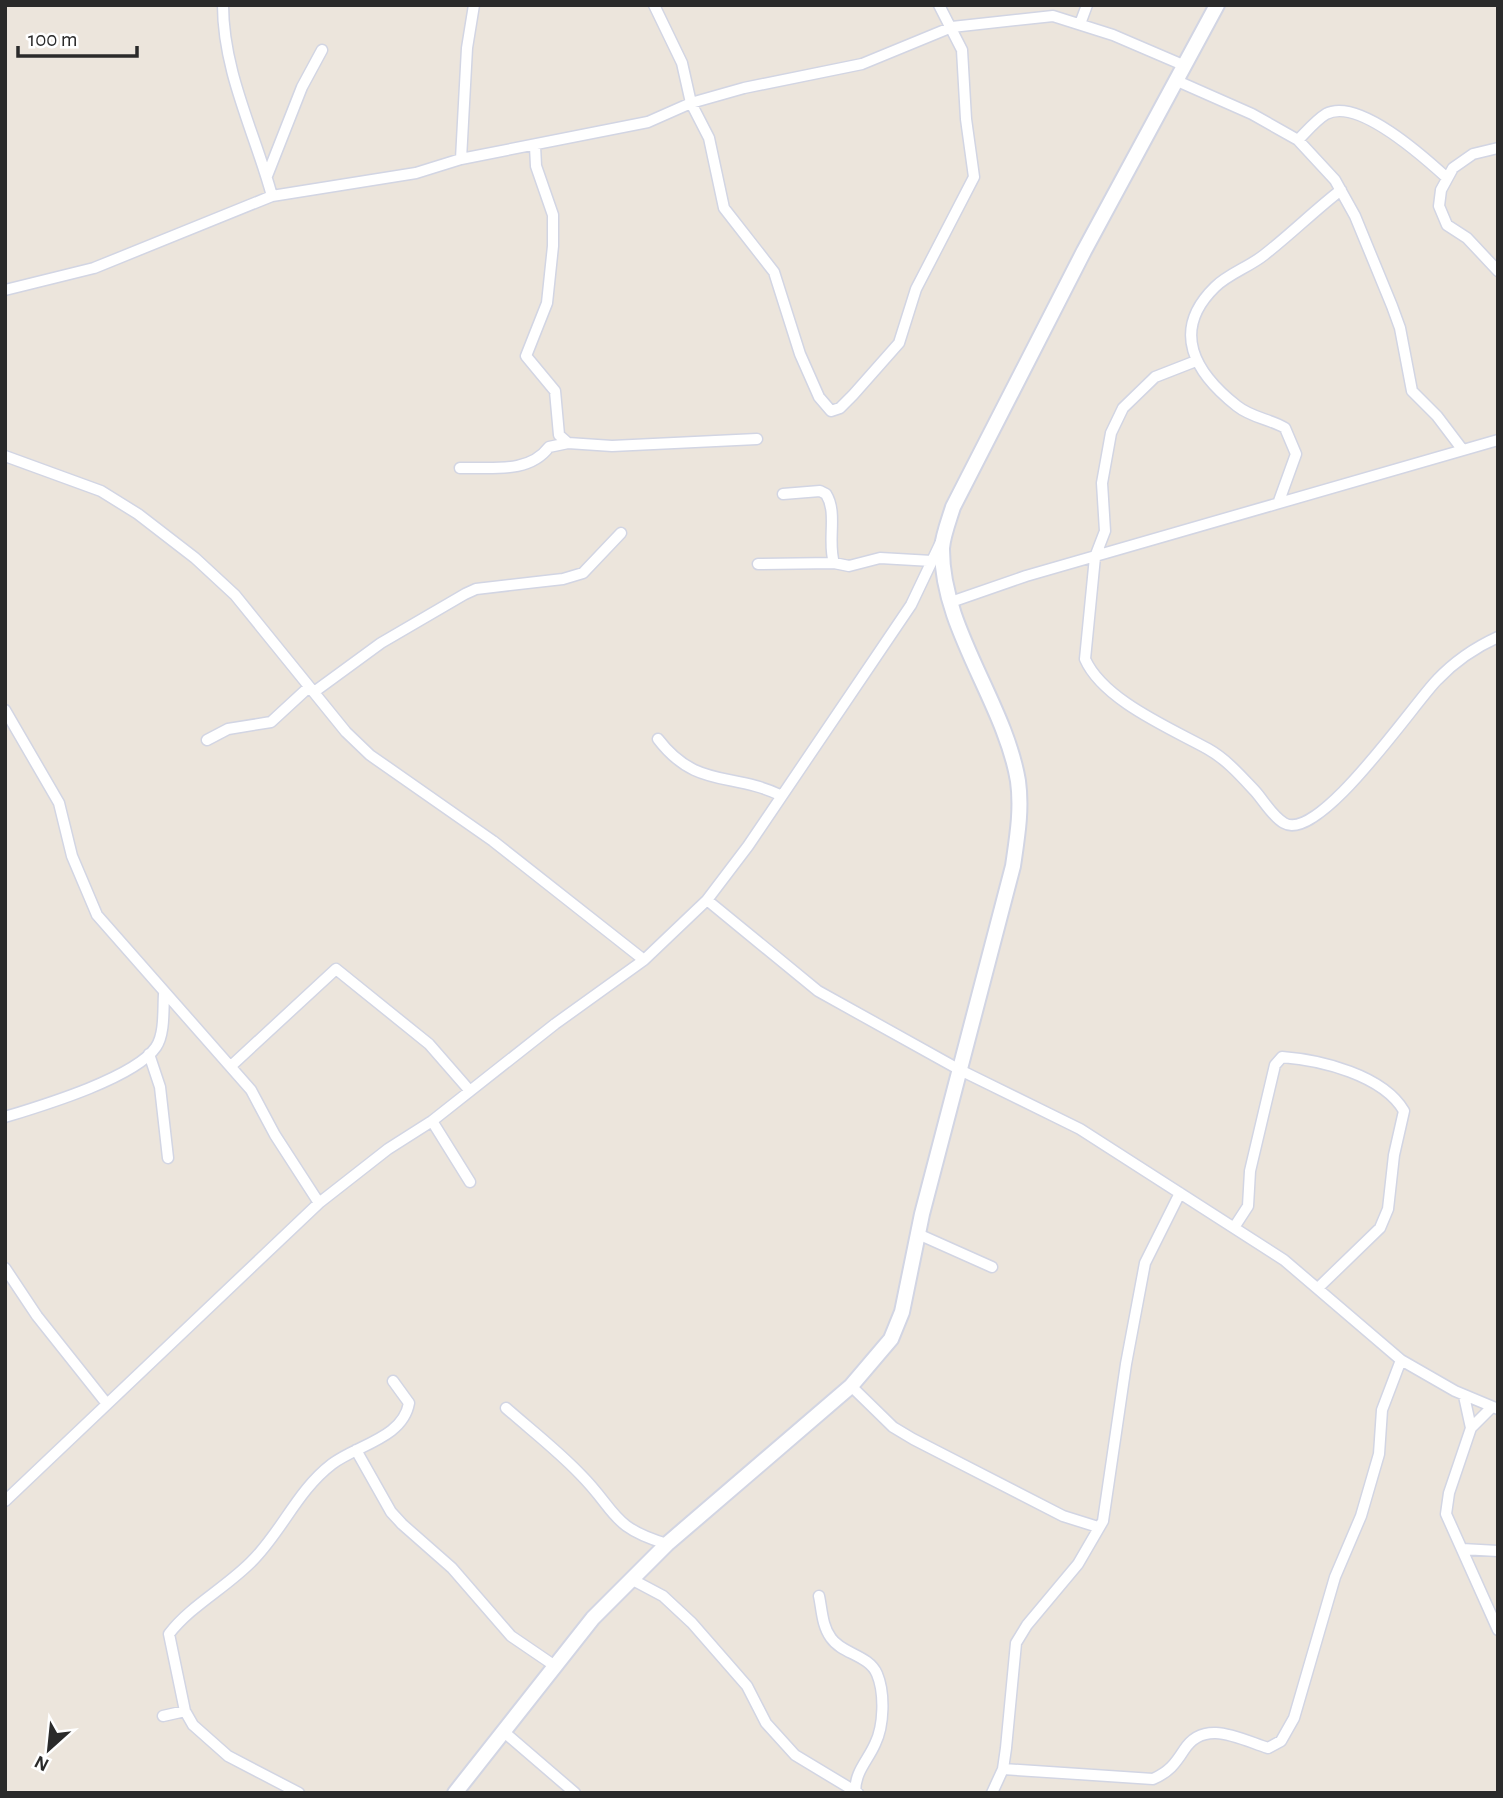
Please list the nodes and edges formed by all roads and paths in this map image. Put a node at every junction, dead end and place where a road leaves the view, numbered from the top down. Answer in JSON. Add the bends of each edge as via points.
{"nodes":[{"id":1,"x":223,"y":5,"type":"edge"},
{"id":2,"x":474,"y":5,"type":"edge"},
{"id":3,"x":654,"y":5,"type":"edge"},
{"id":4,"x":939,"y":5,"type":"edge"},
{"id":5,"x":1087,"y":5,"type":"edge"},
{"id":6,"x":1217,"y":5,"type":"edge"},
{"id":7,"x":1080,"y":24,"type":"junction"},
{"id":8,"x":952,"y":27,"type":"junction"},
{"id":9,"x":322,"y":50,"type":"dead end"},
{"id":10,"x":1183,"y":65,"type":"junction"},
{"id":11,"x":1175,"y":80,"type":"junction"},
{"id":12,"x":691,"y":103,"type":"junction"},
{"id":13,"x":1298,"y":140,"type":"junction"},
{"id":14,"x":535,"y":146,"type":"junction"},
{"id":15,"x":1498,"y":148,"type":"edge"},
{"id":16,"x":461,"y":159,"type":"junction"},
{"id":17,"x":267,"y":176,"type":"junction"},
{"id":18,"x":1446,"y":177,"type":"junction"},
{"id":19,"x":1341,"y":190,"type":"junction"},
{"id":20,"x":272,"y":196,"type":"junction"},
{"id":21,"x":1498,"y":271,"type":"edge"},
{"id":22,"x":5,"y":290,"type":"edge"},
{"id":23,"x":1196,"y":361,"type":"junction"},
{"id":24,"x":757,"y":439,"type":"dead end"},
{"id":25,"x":1498,"y":440,"type":"edge"},
{"id":26,"x":568,"y":443,"type":"junction"},
{"id":27,"x":1462,"y":449,"type":"junction"},
{"id":28,"x":5,"y":456,"type":"edge"},
{"id":29,"x":460,"y":468,"type":"dead end"},
{"id":30,"x":783,"y":494,"type":"dead end"},
{"id":31,"x":1279,"y":501,"type":"junction"},
{"id":32,"x":945,"y":532,"type":"junction"},
{"id":33,"x":621,"y":533,"type":"dead end"},
{"id":34,"x":1095,"y":557,"type":"junction"},
{"id":35,"x":932,"y":561,"type":"junction"},
{"id":36,"x":834,"y":563,"type":"junction"},
{"id":37,"x":758,"y":564,"type":"dead end"},
{"id":38,"x":951,"y":601,"type":"junction"},
{"id":39,"x":1498,"y":637,"type":"edge"},
{"id":40,"x":312,"y":689,"type":"junction"},
{"id":41,"x":5,"y":710,"type":"edge"},
{"id":42,"x":658,"y":739,"type":"dead end"},
{"id":43,"x":207,"y":740,"type":"dead end"},
{"id":44,"x":780,"y":795,"type":"junction"},
{"id":45,"x":707,"y":900,"type":"junction"},
{"id":46,"x":644,"y":960,"type":"junction"},
{"id":47,"x":164,"y":994,"type":"junction"},
{"id":48,"x":149,"y":1054,"type":"junction"},
{"id":49,"x":231,"y":1066,"type":"junction"},
{"id":50,"x":960,"y":1070,"type":"junction"},
{"id":51,"x":470,"y":1091,"type":"junction"},
{"id":52,"x":5,"y":1117,"type":"edge"},
{"id":53,"x":432,"y":1121,"type":"junction"},
{"id":54,"x":168,"y":1158,"type":"dead end"},
{"id":55,"x":470,"y":1182,"type":"dead end"},
{"id":56,"x":1180,"y":1193,"type":"junction"},
{"id":57,"x":319,"y":1203,"type":"junction"},
{"id":58,"x":1235,"y":1226,"type":"junction"},
{"id":59,"x":918,"y":1234,"type":"junction"},
{"id":60,"x":992,"y":1267,"type":"dead end"},
{"id":61,"x":5,"y":1268,"type":"edge"},
{"id":62,"x":1318,"y":1288,"type":"junction"},
{"id":63,"x":1401,"y":1360,"type":"junction"},
{"id":64,"x":393,"y":1381,"type":"dead end"},
{"id":65,"x":851,"y":1386,"type":"junction"},
{"id":66,"x":1465,"y":1396,"type":"junction"},
{"id":67,"x":107,"y":1404,"type":"junction"},
{"id":68,"x":506,"y":1408,"type":"dead end"},
{"id":69,"x":1495,"y":1408,"type":"edge"},
{"id":70,"x":1471,"y":1428,"type":"junction"},
{"id":71,"x":356,"y":1450,"type":"junction"},
{"id":72,"x":5,"y":1501,"type":"edge"},
{"id":73,"x":1098,"y":1527,"type":"junction"},
{"id":74,"x":667,"y":1544,"type":"junction"},
{"id":75,"x":1462,"y":1549,"type":"junction"},
{"id":76,"x":1498,"y":1550,"type":"edge"},
{"id":77,"x":631,"y":1579,"type":"junction"},
{"id":78,"x":819,"y":1596,"type":"dead end"},
{"id":79,"x":1498,"y":1630,"type":"edge"},
{"id":80,"x":555,"y":1666,"type":"junction"},
{"id":81,"x":185,"y":1711,"type":"junction"},
{"id":82,"x":163,"y":1716,"type":"dead end"},
{"id":83,"x":504,"y":1732,"type":"junction"},
{"id":84,"x":1003,"y":1769,"type":"junction"},
{"id":85,"x":856,"y":1792,"type":"edge"},
{"id":86,"x":299,"y":1793,"type":"edge"},
{"id":87,"x":455,"y":1793,"type":"edge"},
{"id":88,"x":575,"y":1793,"type":"edge"},
{"id":89,"x":992,"y":1793,"type":"edge"}],
"edges":[{"from":1,"to":17,"type":"street","via":[[237,90]]},
{"from":2,"to":16,"type":"street"},
{"from":3,"to":12,"type":"street","via":[[682,63]]},
{"from":4,"to":8,"type":"street"},
{"from":5,"to":7,"type":"street"},
{"from":6,"to":10,"type":"main road"},
{"from":7,"to":8,"type":"street","via":[[1054,16]]},
{"from":7,"to":10,"type":"street"},
{"from":8,"to":12,"type":"street","via":[[862,64]]},
{"from":8,"to":12,"type":"street","via":[[962,50],[974,177],[916,289],[899,343],[836,411],[819,397],[774,272],[724,208],[715,158]]},
{"from":9,"to":17,"type":"street","via":[[302,87]]},
{"from":10,"to":11,"type":"main road"},
{"from":11,"to":13,"type":"street"},
{"from":11,"to":32,"type":"main road","via":[[967,478]]},
{"from":12,"to":14,"type":"street","via":[[648,122]]},
{"from":13,"to":18,"type":"street","via":[[1326,114],[1342,112],[1394,134]]},
{"from":13,"to":19,"type":"street"},
{"from":14,"to":16,"type":"street"},
{"from":14,"to":26,"type":"street","via":[[536,166],[553,215],[553,246],[547,303],[526,356],[555,391],[559,435]]},
{"from":15,"to":18,"type":"street","via":[[1473,154]]},
{"from":16,"to":20,"type":"street","via":[[416,173]]},
{"from":17,"to":20,"type":"street"},
{"from":18,"to":21,"type":"street","via":[[1439,206],[1443,219]]},
{"from":19,"to":23,"type":"street","via":[[1203,300],[1190,325]]},
{"from":19,"to":27,"type":"street","via":[[1400,328],[1412,391]]},
{"from":20,"to":22,"type":"street","via":[[94,268]]},
{"from":23,"to":31,"type":"street","via":[[1238,407],[1285,428],[1296,454]]},
{"from":23,"to":34,"type":"street","via":[[1155,377],[1123,408],[1105,458],[1105,531]]},
{"from":24,"to":26,"type":"street","via":[[612,446]]},
{"from":25,"to":27,"type":"street"},
{"from":26,"to":29,"type":"street","via":[[549,447],[525,466]]},
{"from":27,"to":31,"type":"street"},
{"from":28,"to":40,"type":"street","via":[[101,491],[138,514],[235,595]]},
{"from":30,"to":36,"type":"street","via":[[826,494]]},
{"from":31,"to":34,"type":"street"},
{"from":32,"to":35,"type":"street"},
{"from":32,"to":38,"type":"main road","via":[[943,564]]},
{"from":33,"to":40,"type":"street","via":[[583,573],[476,589]]},
{"from":34,"to":38,"type":"street"},
{"from":34,"to":39,"type":"street","via":[[1085,659],[1089,668],[1141,712],[1234,768],[1279,818],[1293,825],[1324,810],[1436,681]]},
{"from":35,"to":36,"type":"street","via":[[880,558],[849,566]]},
{"from":35,"to":44,"type":"street","via":[[911,605]]},
{"from":36,"to":37,"type":"street"},
{"from":38,"to":50,"type":"main road","via":[[1006,738],[1018,782],[1020,824]]},
{"from":40,"to":43,"type":"street","via":[[271,722],[228,729]]},
{"from":40,"to":46,"type":"street","via":[[370,755],[493,841]]},
{"from":41,"to":47,"type":"street","via":[[59,803],[72,856],[97,915]]},
{"from":42,"to":44,"type":"street","via":[[684,766],[698,773],[765,787]]},
{"from":44,"to":45,"type":"street"},
{"from":45,"to":46,"type":"street"},
{"from":45,"to":50,"type":"street","via":[[818,991]]},
{"from":46,"to":51,"type":"street"},
{"from":47,"to":48,"type":"street","via":[[157,1045]]},
{"from":47,"to":49,"type":"street"},
{"from":48,"to":52,"type":"street","via":[[109,1079]]},
{"from":48,"to":54,"type":"street","via":[[160,1087]]},
{"from":49,"to":51,"type":"street","via":[[336,969],[429,1044]]},
{"from":49,"to":57,"type":"street","via":[[251,1090]]},
{"from":50,"to":56,"type":"street","via":[[1080,1129]]},
{"from":50,"to":59,"type":"main road"},
{"from":51,"to":53,"type":"street"},
{"from":53,"to":55,"type":"street"},
{"from":53,"to":57,"type":"street"},
{"from":56,"to":58,"type":"street"},
{"from":56,"to":73,"type":"street","via":[[1145,1263],[1104,1516]]},
{"from":57,"to":67,"type":"street"},
{"from":58,"to":62,"type":"street"},
{"from":58,"to":62,"type":"street","via":[[1248,1206],[1250,1171],[1275,1065],[1282,1057],[1377,1084],[1404,1111],[1388,1209],[1366,1245]]},
{"from":59,"to":60,"type":"street"},
{"from":59,"to":65,"type":"main road","via":[[902,1312],[891,1339]]},
{"from":61,"to":67,"type":"street"},
{"from":62,"to":63,"type":"street"},
{"from":63,"to":66,"type":"street"},
{"from":63,"to":84,"type":"street","via":[[1382,1410],[1378,1454],[1361,1516],[1335,1577],[1293,1718],[1281,1741],[1268,1748],[1210,1731],[1197,1735],[1168,1772],[1153,1779]]},
{"from":64,"to":71,"type":"street","via":[[409,1402],[408,1412],[382,1437]]},
{"from":65,"to":73,"type":"street","via":[[893,1427],[1063,1516]]},
{"from":65,"to":74,"type":"main road"},
{"from":66,"to":69,"type":"street"},
{"from":66,"to":70,"type":"street"},
{"from":67,"to":72,"type":"street"},
{"from":68,"to":74,"type":"street","via":[[582,1475],[618,1521]]},
{"from":69,"to":70,"type":"street"},
{"from":70,"to":75,"type":"street","via":[[1446,1514]]},
{"from":71,"to":80,"type":"street","via":[[391,1513],[452,1569],[511,1636]]},
{"from":71,"to":81,"type":"street","via":[[315,1478],[256,1557],[169,1634]]},
{"from":73,"to":84,"type":"street","via":[[1078,1564],[1016,1643]]},
{"from":74,"to":77,"type":"main road"},
{"from":75,"to":76,"type":"street"},
{"from":75,"to":79,"type":"street"},
{"from":77,"to":80,"type":"main road"},
{"from":77,"to":85,"type":"street","via":[[663,1596],[685,1616],[747,1686],[766,1723],[795,1755]]},
{"from":78,"to":85,"type":"street","via":[[831,1640],[871,1666],[880,1688],[880,1731],[858,1769]]},
{"from":80,"to":83,"type":"main road"},
{"from":81,"to":82,"type":"street"},
{"from":81,"to":86,"type":"street","via":[[193,1725],[228,1756]]},
{"from":83,"to":87,"type":"main road"},
{"from":83,"to":88,"type":"street"},
{"from":84,"to":89,"type":"street"}]}
